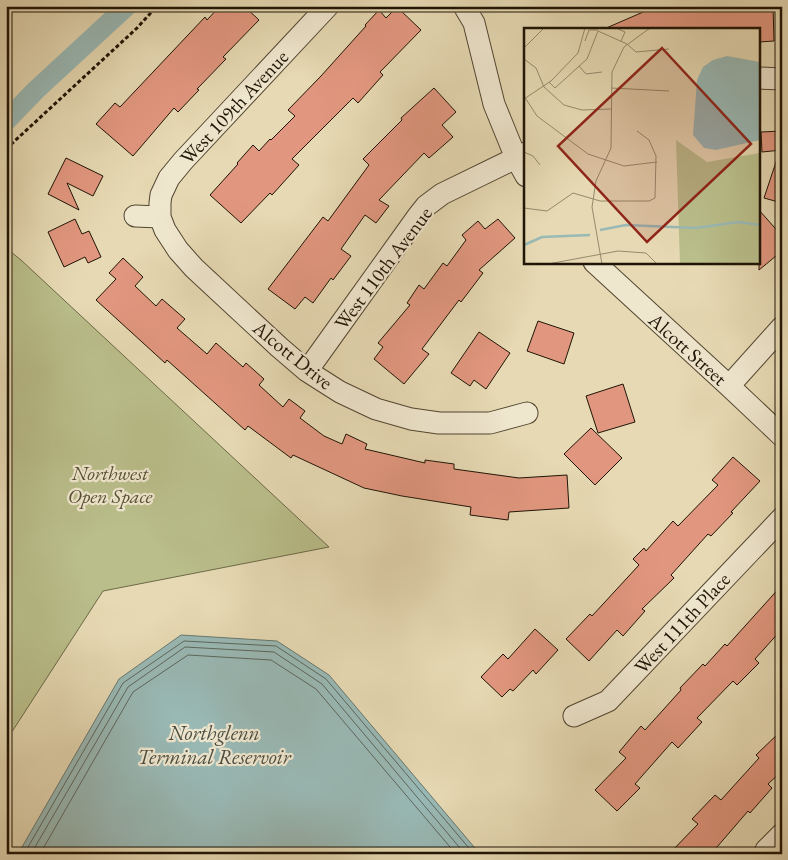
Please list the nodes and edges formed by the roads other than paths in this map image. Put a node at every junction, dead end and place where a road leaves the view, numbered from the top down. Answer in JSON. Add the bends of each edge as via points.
{"nodes":[{"id":1,"x":328,"y":6,"type":"edge"},
{"id":2,"x":464,"y":6,"type":"edge"},
{"id":3,"x":760,"y":78,"type":"edge"},
{"id":4,"x":782,"y":79,"type":"edge"},
{"id":5,"x":522,"y":162,"type":"edge"},
{"id":6,"x":135,"y":216,"type":"dead end"},
{"id":7,"x":160,"y":217,"type":"junction"},
{"id":8,"x":596,"y":264,"type":"edge"},
{"id":9,"x":782,"y":327,"type":"edge"},
{"id":10,"x":306,"y":371,"type":"junction"},
{"id":11,"x":729,"y":386,"type":"junction"},
{"id":12,"x":527,"y":413,"type":"dead end"},
{"id":13,"x":782,"y":436,"type":"edge"},
{"id":14,"x":782,"y":518,"type":"edge"},
{"id":15,"x":574,"y":716,"type":"dead end"},
{"id":16,"x":782,"y":834,"type":"edge"},
{"id":17,"x":765,"y":854,"type":"edge"}],
"edges":[{"from":1,"to":7,"type":"street","name":"West 109th Avenue","via":[[169,178],[161,195]]},
{"from":2,"to":5,"type":"street","via":[[474,23],[494,104]]},
{"from":3,"to":4,"type":"street"},
{"from":5,"to":10,"type":"street","name":"West 110th Avenue","via":[[442,194],[426,206]]},
{"from":6,"to":7,"type":"street"},
{"from":7,"to":10,"type":"street","name":"Alcott Drive","via":[[178,250],[194,268]]},
{"from":8,"to":11,"type":"street","name":"Alcott Street"},
{"from":9,"to":11,"type":"street"},
{"from":10,"to":12,"type":"street","name":"Alcott Drive","via":[[376,409],[411,419],[439,423],[490,423]]},
{"from":11,"to":13,"type":"street","name":"Alcott Street"},
{"from":14,"to":15,"type":"street","name":"West 111th Place","via":[[608,701]]},
{"from":16,"to":17,"type":"street"}]}
